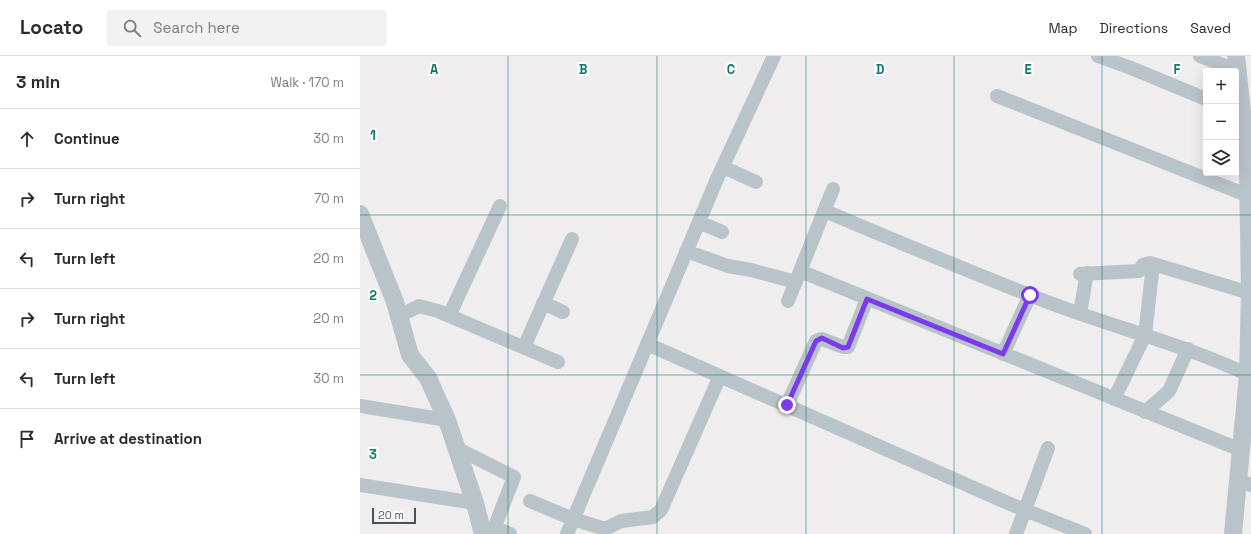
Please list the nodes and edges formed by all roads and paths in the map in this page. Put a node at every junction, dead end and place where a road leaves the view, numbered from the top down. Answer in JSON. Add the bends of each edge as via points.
{"nodes":[{"id":1,"x":774,"y":56,"type":"edge"},
{"id":2,"x":1098,"y":56,"type":"edge"},
{"id":3,"x":1200,"y":56,"type":"edge"},
{"id":4,"x":1241,"y":71,"type":"edge"},
{"id":5,"x":997,"y":96,"type":"dead end"},
{"id":6,"x":1203,"y":98,"type":"edge"},
{"id":7,"x":1239,"y":113,"type":"edge"},
{"id":8,"x":722,"y":167,"type":"junction"},
{"id":9,"x":756,"y":182,"type":"dead end"},
{"id":10,"x":833,"y":189,"type":"dead end"},
{"id":11,"x":1249,"y":196,"type":"junction"},
{"id":12,"x":500,"y":206,"type":"dead end"},
{"id":13,"x":825,"y":211,"type":"junction"},
{"id":14,"x":360,"y":214,"type":"edge"},
{"id":15,"x":698,"y":222,"type":"junction"},
{"id":16,"x":722,"y":232,"type":"dead end"},
{"id":17,"x":572,"y":239,"type":"dead end"},
{"id":18,"x":686,"y":251,"type":"junction"},
{"id":19,"x":1251,"y":257,"type":"edge"},
{"id":20,"x":1153,"y":264,"type":"junction"},
{"id":21,"x":798,"y":277,"type":"junction"},
{"id":22,"x":1250,"y":293,"type":"edge"},
{"id":23,"x":1030,"y":295,"type":"junction"},
{"id":24,"x":867,"y":299,"type":"junction"},
{"id":25,"x":788,"y":301,"type":"dead end"},
{"id":26,"x":544,"y":303,"type":"junction"},
{"id":27,"x":563,"y":312,"type":"dead end"},
{"id":28,"x":1080,"y":313,"type":"junction"},
{"id":29,"x":399,"y":316,"type":"junction"},
{"id":30,"x":449,"y":316,"type":"junction"},
{"id":31,"x":1144,"y":335,"type":"junction"},
{"id":32,"x":647,"y":344,"type":"junction"},
{"id":33,"x":524,"y":347,"type":"junction"},
{"id":34,"x":1188,"y":349,"type":"junction"},
{"id":35,"x":1003,"y":354,"type":"junction"},
{"id":36,"x":558,"y":362,"type":"dead end"},
{"id":37,"x":720,"y":376,"type":"junction"},
{"id":38,"x":1250,"y":376,"type":"edge"},
{"id":39,"x":1114,"y":399,"type":"junction"},
{"id":40,"x":787,"y":405,"type":"junction"},
{"id":41,"x":360,"y":406,"type":"edge"},
{"id":42,"x":1145,"y":412,"type":"junction"},
{"id":43,"x":448,"y":420,"type":"junction"},
{"id":44,"x":1048,"y":448,"type":"dead end"},
{"id":45,"x":458,"y":449,"type":"junction"},
{"id":46,"x":1241,"y":450,"type":"junction"},
{"id":47,"x":1245,"y":482,"type":"edge"},
{"id":48,"x":360,"y":485,"type":"edge"},
{"id":49,"x":530,"y":501,"type":"dead end"},
{"id":50,"x":475,"y":503,"type":"junction"},
{"id":51,"x":1025,"y":510,"type":"junction"},
{"id":52,"x":573,"y":519,"type":"junction"},
{"id":53,"x":490,"y":532,"type":"edge"},
{"id":54,"x":510,"y":534,"type":"edge"},
{"id":55,"x":567,"y":534,"type":"edge"},
{"id":56,"x":1016,"y":534,"type":"edge"},
{"id":57,"x":1085,"y":534,"type":"edge"},
{"id":58,"x":1233,"y":534,"type":"edge"}],
"edges":[{"from":1,"to":8,"type":"street"},
{"from":2,"to":6,"type":"street"},
{"from":3,"to":4,"type":"street"},
{"from":4,"to":7,"type":"street"},
{"from":5,"to":11,"type":"street"},
{"from":7,"to":11,"type":"street","via":[[1248,168]]},
{"from":8,"to":9,"type":"street"},
{"from":8,"to":15,"type":"street"},
{"from":10,"to":13,"type":"street"},
{"from":11,"to":19,"type":"street"},
{"from":12,"to":30,"type":"street"},
{"from":13,"to":21,"type":"street"},
{"from":13,"to":23,"type":"street"},
{"from":14,"to":29,"type":"street"},
{"from":15,"to":16,"type":"street"},
{"from":15,"to":18,"type":"street"},
{"from":17,"to":26,"type":"street"},
{"from":18,"to":21,"type":"street","via":[[728,266]]},
{"from":18,"to":32,"type":"street"},
{"from":19,"to":22,"type":"street"},
{"from":20,"to":22,"type":"street"},
{"from":20,"to":28,"type":"street","via":[[1143,265],[1139,271],[1084,274]]},
{"from":20,"to":31,"type":"street"},
{"from":21,"to":24,"type":"street"},
{"from":21,"to":25,"type":"street"},
{"from":22,"to":38,"type":"street"},
{"from":23,"to":28,"type":"street"},
{"from":23,"to":35,"type":"street"},
{"from":24,"to":35,"type":"street"},
{"from":24,"to":40,"type":"street","via":[[848,347],[843,348],[822,338],[816,341]]},
{"from":26,"to":27,"type":"street"},
{"from":26,"to":33,"type":"street"},
{"from":28,"to":31,"type":"street"},
{"from":29,"to":30,"type":"street","via":[[419,306]]},
{"from":29,"to":43,"type":"street","via":[[410,355],[428,378]]},
{"from":30,"to":33,"type":"street"},
{"from":31,"to":34,"type":"street"},
{"from":31,"to":39,"type":"street"},
{"from":32,"to":37,"type":"street"},
{"from":32,"to":52,"type":"street"},
{"from":33,"to":36,"type":"street"},
{"from":34,"to":38,"type":"street"},
{"from":34,"to":42,"type":"street","via":[[1169,391]]},
{"from":35,"to":39,"type":"street"},
{"from":37,"to":40,"type":"street"},
{"from":37,"to":52,"type":"street","via":[[661,510],[653,517],[621,521],[605,529]]},
{"from":38,"to":46,"type":"street"},
{"from":39,"to":42,"type":"street"},
{"from":40,"to":51,"type":"street"},
{"from":41,"to":43,"type":"street"},
{"from":42,"to":46,"type":"street"},
{"from":43,"to":45,"type":"street"},
{"from":44,"to":51,"type":"street"},
{"from":45,"to":50,"type":"street"},
{"from":45,"to":53,"type":"street","via":[[514,477]]},
{"from":46,"to":47,"type":"street"},
{"from":47,"to":58,"type":"street"},
{"from":48,"to":50,"type":"street"},
{"from":49,"to":52,"type":"street"},
{"from":50,"to":53,"type":"street"},
{"from":51,"to":56,"type":"street"},
{"from":51,"to":57,"type":"street"},
{"from":52,"to":55,"type":"street"},
{"from":53,"to":54,"type":"street"}]}
